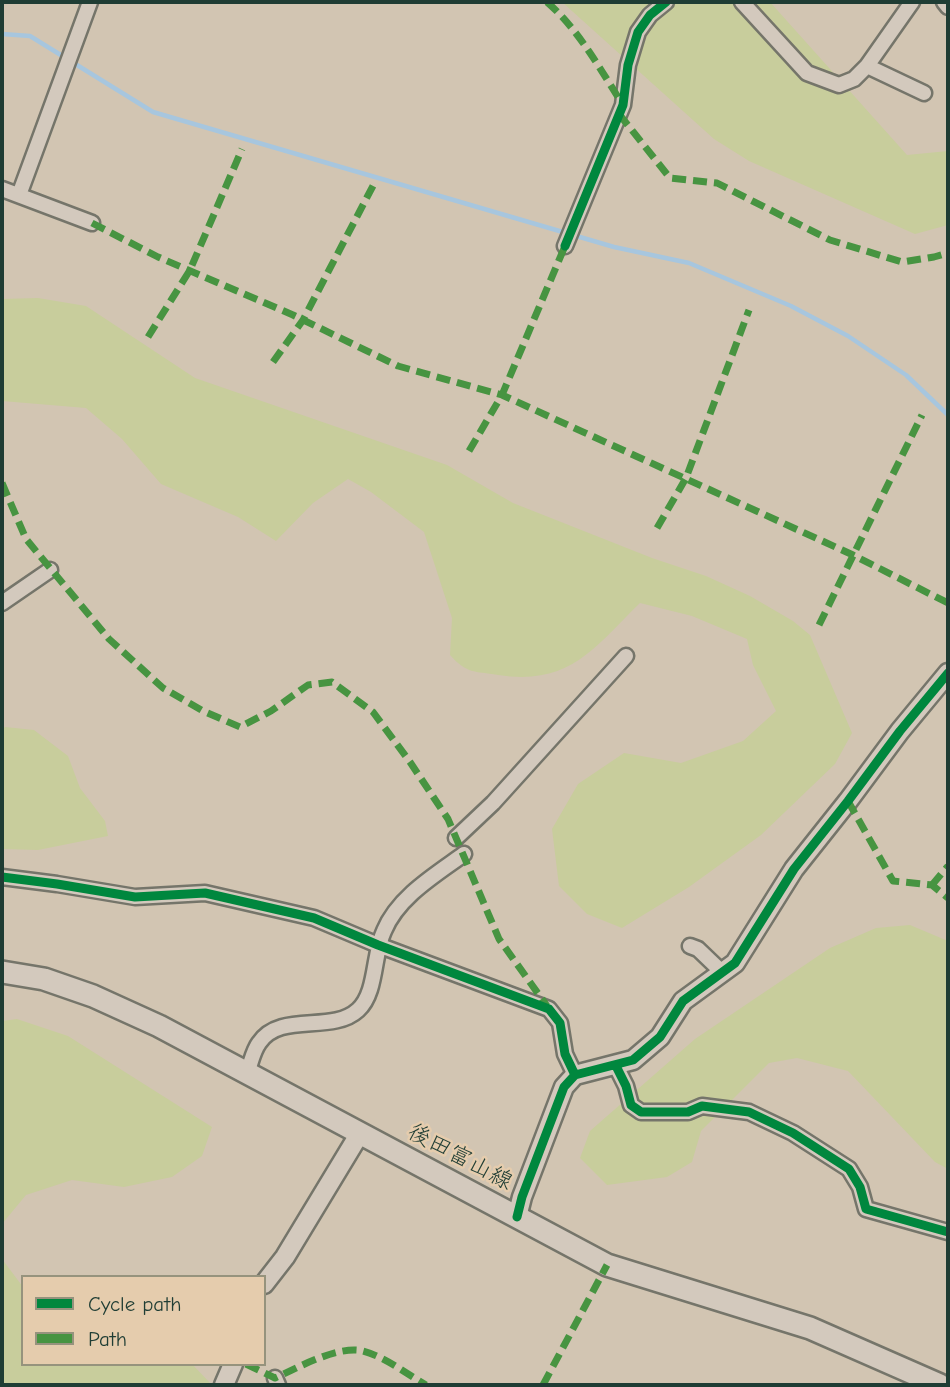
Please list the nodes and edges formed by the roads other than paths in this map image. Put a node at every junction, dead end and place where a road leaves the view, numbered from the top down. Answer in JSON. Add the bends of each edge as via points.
{"nodes":[{"id":1,"x":90,"y":2,"type":"edge"},
{"id":2,"x":666,"y":2,"type":"edge"},
{"id":3,"x":742,"y":2,"type":"edge"},
{"id":4,"x":912,"y":2,"type":"edge"},
{"id":5,"x":944,"y":2,"type":"edge"},
{"id":6,"x":948,"y":7,"type":"edge"},
{"id":7,"x":867,"y":66,"type":"junction"},
{"id":8,"x":924,"y":93,"type":"dead end"},
{"id":9,"x":2,"y":189,"type":"edge"},
{"id":10,"x":19,"y":195,"type":"junction"},
{"id":11,"x":92,"y":223,"type":"dead end"},
{"id":12,"x":565,"y":246,"type":"dead end"},
{"id":13,"x":50,"y":570,"type":"dead end"},
{"id":14,"x":2,"y":603,"type":"edge"},
{"id":15,"x":626,"y":656,"type":"dead end"},
{"id":16,"x":948,"y":673,"type":"edge"},
{"id":17,"x":456,"y":838,"type":"dead end"},
{"id":18,"x":464,"y":854,"type":"dead end"},
{"id":19,"x":2,"y":877,"type":"edge"},
{"id":20,"x":378,"y":945,"type":"junction"},
{"id":21,"x":691,"y":946,"type":"dead end"},
{"id":22,"x":2,"y":972,"type":"edge"},
{"id":23,"x":723,"y":973,"type":"junction"},
{"id":24,"x":616,"y":1066,"type":"junction"},
{"id":25,"x":247,"y":1073,"type":"junction"},
{"id":26,"x":575,"y":1075,"type":"junction"},
{"id":27,"x":360,"y":1133,"type":"junction"},
{"id":28,"x":516,"y":1217,"type":"junction"},
{"id":29,"x":948,"y":1232,"type":"edge"},
{"id":30,"x":266,"y":1281,"type":"edge"},
{"id":31,"x":232,"y":1366,"type":"edge"},
{"id":32,"x":224,"y":1385,"type":"edge"},
{"id":33,"x":940,"y":1385,"type":"edge"}],
"edges":[{"from":1,"to":10,"type":"street"},
{"from":2,"to":12,"type":"street","via":[[638,32],[623,105]]},
{"from":3,"to":7,"type":"street","via":[[807,73],[839,85]]},
{"from":4,"to":7,"type":"street"},
{"from":5,"to":6,"type":"street"},
{"from":7,"to":8,"type":"street"},
{"from":9,"to":10,"type":"street"},
{"from":10,"to":11,"type":"street"},
{"from":13,"to":14,"type":"street"},
{"from":15,"to":17,"type":"street"},
{"from":16,"to":23,"type":"street","via":[[794,869],[735,963]]},
{"from":18,"to":20,"type":"street","via":[[398,909]]},
{"from":19,"to":20,"type":"street","via":[[135,897],[205,892],[314,918]]},
{"from":20,"to":25,"type":"street","via":[[371,986],[356,1012],[270,1033],[259,1042]]},
{"from":20,"to":26,"type":"street","via":[[549,1009],[560,1023],[565,1054]]},
{"from":21,"to":23,"type":"street"},
{"from":22,"to":25,"type":"main road","name":"後田富山線","via":[[44,979],[93,996]]},
{"from":23,"to":24,"type":"street","via":[[683,1001],[647,1049]]},
{"from":24,"to":26,"type":"street"},
{"from":24,"to":29,"type":"street","via":[[631,1105],[642,1112],[688,1112],[702,1106],[749,1112],[793,1133],[849,1170],[866,1209]]},
{"from":25,"to":27,"type":"main road","name":"後田富山線"},
{"from":26,"to":28,"type":"street","via":[[564,1087]]},
{"from":27,"to":28,"type":"main road","name":"後田富山線"},
{"from":27,"to":30,"type":"street"},
{"from":28,"to":33,"type":"main road","name":"後田富山線","via":[[607,1265],[810,1328]]},
{"from":31,"to":32,"type":"street"}]}
